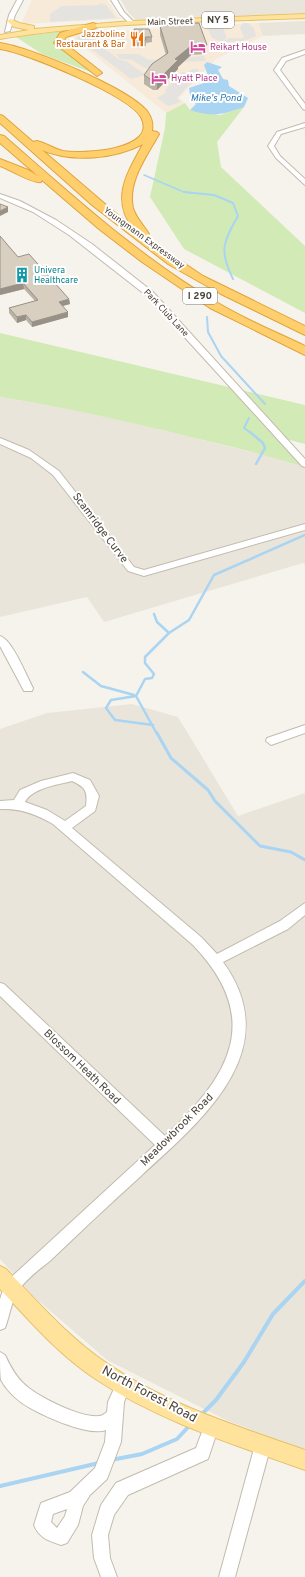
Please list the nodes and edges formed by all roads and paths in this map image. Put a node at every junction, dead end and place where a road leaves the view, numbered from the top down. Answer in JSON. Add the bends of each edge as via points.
{"nodes":[{"id":1,"x":20,"y":0,"type":"edge"},
{"id":2,"x":114,"y":0,"type":"edge"},
{"id":3,"x":305,"y":16,"type":"edge"},
{"id":4,"x":11,"y":21,"type":"junction"},
{"id":5,"x":132,"y":23,"type":"junction"},
{"id":6,"x":45,"y":26,"type":"junction"},
{"id":7,"x":93,"y":26,"type":"junction"},
{"id":8,"x":31,"y":28,"type":"junction"},
{"id":9,"x":3,"y":34,"type":"edge"},
{"id":10,"x":0,"y":46,"type":"edge"},
{"id":11,"x":22,"y":50,"type":"junction"},
{"id":12,"x":305,"y":52,"type":"edge"},
{"id":13,"x":116,"y":87,"type":"junction"},
{"id":14,"x":305,"y":108,"type":"edge"},
{"id":15,"x":0,"y":118,"type":"edge"},
{"id":16,"x":305,"y":125,"type":"edge"},
{"id":17,"x":15,"y":131,"type":"junction"},
{"id":18,"x":0,"y":138,"type":"edge"},
{"id":19,"x":0,"y":162,"type":"edge"},
{"id":20,"x":305,"y":183,"type":"edge"},
{"id":21,"x":0,"y":196,"type":"edge"},
{"id":22,"x":103,"y":227,"type":"junction"},
{"id":23,"x":160,"y":252,"type":"junction"},
{"id":24,"x":305,"y":331,"type":"edge"},
{"id":25,"x":305,"y":351,"type":"edge"},
{"id":26,"x":0,"y":441,"type":"edge"},
{"id":27,"x":305,"y":464,"type":"edge"},
{"id":28,"x":305,"y":528,"type":"edge"},
{"id":29,"x":0,"y":640,"type":"edge"},
{"id":30,"x":5,"y":655,"type":"edge"},
{"id":31,"x":28,"y":688,"type":"dead end"},
{"id":32,"x":305,"y":729,"type":"edge"},
{"id":33,"x":271,"y":741,"type":"dead end"},
{"id":34,"x":18,"y":804,"type":"junction"},
{"id":35,"x":0,"y":805,"type":"edge"},
{"id":36,"x":65,"y":827,"type":"junction"},
{"id":37,"x":305,"y":908,"type":"edge"},
{"id":38,"x":216,"y":960,"type":"junction"},
{"id":39,"x":0,"y":988,"type":"edge"},
{"id":40,"x":164,"y":1145,"type":"junction"},
{"id":41,"x":5,"y":1281,"type":"edge"},
{"id":42,"x":0,"y":1323,"type":"edge"},
{"id":43,"x":0,"y":1360,"type":"edge"},
{"id":44,"x":124,"y":1385,"type":"junction"},
{"id":45,"x":114,"y":1417,"type":"junction"},
{"id":46,"x":211,"y":1426,"type":"junction"},
{"id":47,"x":263,"y":1444,"type":"junction"},
{"id":48,"x":305,"y":1460,"type":"edge"},
{"id":49,"x":84,"y":1490,"type":"dead end"},
{"id":50,"x":109,"y":1577,"type":"edge"},
{"id":51,"x":227,"y":1577,"type":"edge"}],
"edges":[{"from":1,"to":4,"type":"street"},
{"from":2,"to":5,"type":"street"},
{"from":3,"to":5,"type":"main road","name":"Main Street","number":"NY 5"},
{"from":4,"to":8,"type":"main road"},
{"from":4,"to":9,"type":"street"},
{"from":5,"to":6,"type":"main road","name":"Main Street","number":"NY 5"},
{"from":5,"to":7,"type":"main road","name":"Main Street","number":"NY 5"},
{"from":6,"to":8,"type":"main road","name":"Main Street","number":"NY 5"},
{"from":6,"to":9,"type":"main road"},
{"from":7,"to":9,"type":"main road","name":"Main Street","number":"NY 5"},
{"from":7,"to":13,"type":"highway","via":[[63,35],[58,43]]},
{"from":8,"to":9,"type":"main road","name":"Main Street","number":"NY 5"},
{"from":9,"to":11,"type":"highway"},
{"from":9,"to":13,"type":"highway","via":[[42,57],[85,72]]},
{"from":10,"to":11,"type":"highway"},
{"from":11,"to":17,"type":"highway","via":[[107,86],[142,112],[147,118],[148,128],[143,139],[130,147],[90,155],[53,152]]},
{"from":12,"to":14,"type":"street","via":[[284,59],[277,70]]},
{"from":13,"to":23,"type":"highway","via":[[148,111],[155,123],[154,133],[130,180],[125,196],[134,222]]},
{"from":15,"to":17,"type":"highway","name":"Youngmann Expressway","number":"I 290"},
{"from":16,"to":20,"type":"street","via":[[279,133],[271,146],[274,154]]},
{"from":17,"to":23,"type":"highway","name":"Youngmann Expressway","number":"I 290","via":[[116,219]]},
{"from":18,"to":22,"type":"highway","name":"Youngmann Expressway","number":"I 290"},
{"from":19,"to":22,"type":"highway","via":[[29,175]]},
{"from":21,"to":27,"type":"street","name":"Park Club Lane","via":[[39,213],[138,283]]},
{"from":22,"to":25,"type":"highway","name":"Youngmann Expressway","number":"I 290","via":[[214,306]]},
{"from":23,"to":24,"type":"highway","name":"Youngmann Expressway","number":"I 290","via":[[199,277]]},
{"from":26,"to":28,"type":"street","name":"Scamridge Curve","via":[[35,455],[53,469],[131,569],[144,573]]},
{"from":29,"to":30,"type":"street"},
{"from":30,"to":31,"type":"street"},
{"from":32,"to":33,"type":"street"},
{"from":34,"to":35,"type":"street"},
{"from":34,"to":36,"type":"street","name":"Meadowbrook Road","via":[[45,814]]},
{"from":34,"to":36,"type":"street","via":[[24,793],[45,784],[73,778],[86,783],[94,796],[91,808]]},
{"from":36,"to":38,"type":"street","name":"Meadowbrook Road"},
{"from":37,"to":38,"type":"street","via":[[284,925]]},
{"from":38,"to":40,"type":"street","name":"Meadowbrook Road","via":[[233,990],[237,1004],[235,1052],[225,1077],[206,1103]]},
{"from":39,"to":40,"type":"street","name":"Blossom Heath Road"},
{"from":40,"to":41,"type":"street","name":"Meadowbrook Road"},
{"from":41,"to":42,"type":"street"},
{"from":41,"to":44,"type":"main road","name":"North Forest Road","via":[[75,1352]]},
{"from":43,"to":45,"type":"street","via":[[4,1373],[22,1393],[41,1407],[84,1422],[101,1424]]},
{"from":44,"to":45,"type":"street","via":[[116,1402]]},
{"from":44,"to":46,"type":"main road","name":"North Forest Road","via":[[169,1409]]},
{"from":45,"to":49,"type":"street","via":[[113,1442],[101,1473]]},
{"from":46,"to":47,"type":"main road","name":"North Forest Road"},
{"from":46,"to":50,"type":"street","via":[[202,1453],[122,1489],[106,1511],[100,1536],[102,1558]]},
{"from":47,"to":48,"type":"main road","name":"North Forest Road"},
{"from":47,"to":51,"type":"street"}]}
